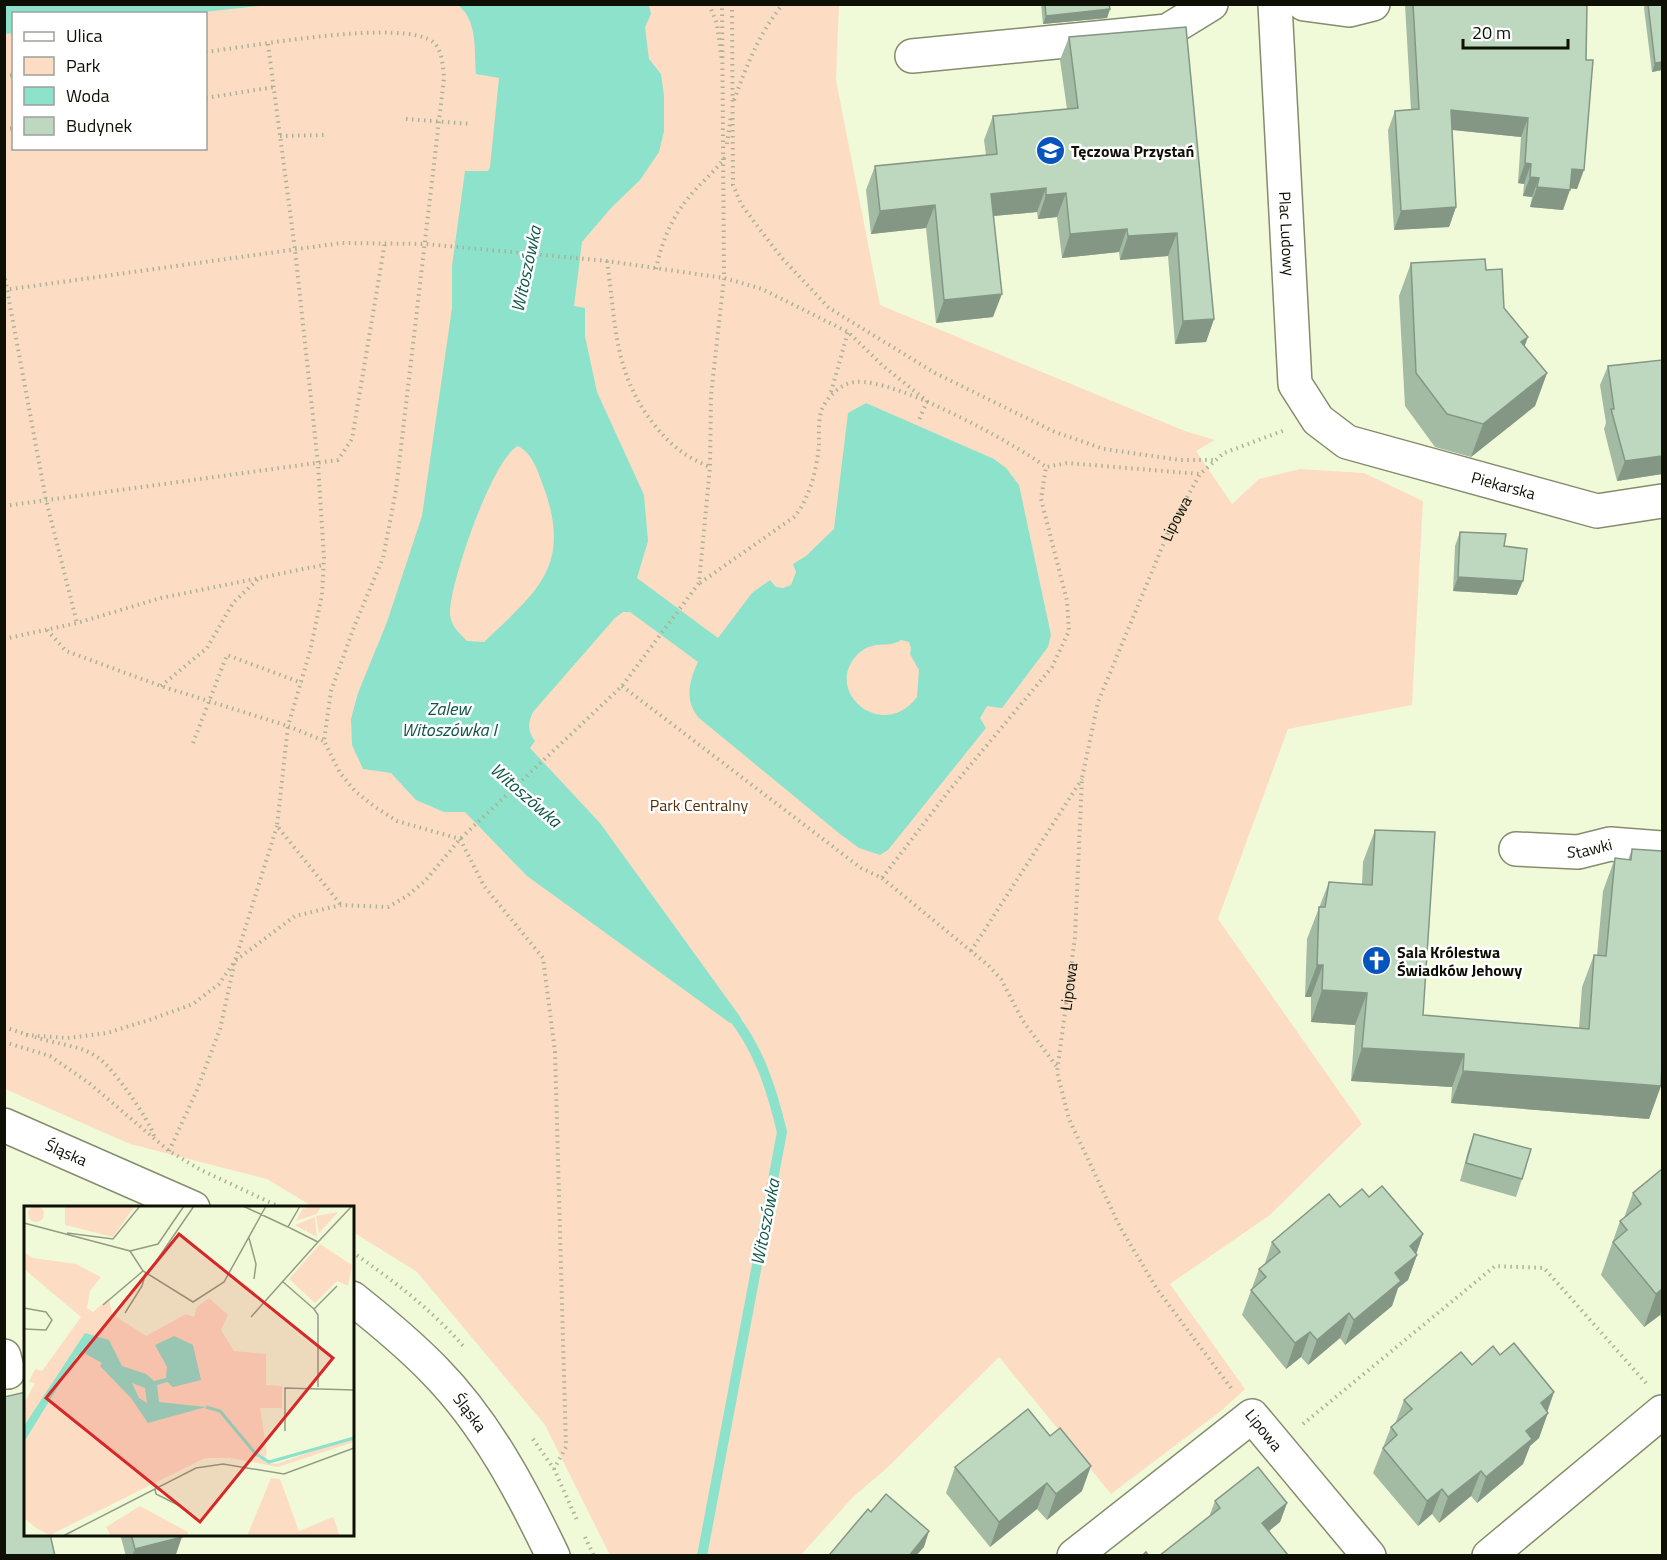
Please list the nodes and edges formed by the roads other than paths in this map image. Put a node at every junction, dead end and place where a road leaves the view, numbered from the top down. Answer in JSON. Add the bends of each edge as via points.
{"nodes":[{"id":1,"x":1211,"y":4,"type":"edge"},
{"id":2,"x":1275,"y":4,"type":"edge"},
{"id":3,"x":1304,"y":4,"type":"edge"},
{"id":4,"x":1373,"y":4,"type":"edge"},
{"id":5,"x":912,"y":56,"type":"dead end"},
{"id":6,"x":1347,"y":442,"type":"joint"},
{"id":7,"x":1662,"y":501,"type":"edge"},
{"id":8,"x":1662,"y":848,"type":"edge"},
{"id":9,"x":1516,"y":849,"type":"dead end"},
{"id":10,"x":4,"y":1125,"type":"edge"},
{"id":11,"x":188,"y":1206,"type":"edge"},
{"id":12,"x":354,"y":1300,"type":"edge"},
{"id":13,"x":1662,"y":1412,"type":"edge"},
{"id":14,"x":553,"y":1556,"type":"edge"},
{"id":15,"x":1074,"y":1556,"type":"edge"},
{"id":16,"x":1369,"y":1556,"type":"edge"},
{"id":17,"x":1489,"y":1556,"type":"edge"}],
"edges":[{"from":1,"to":5,"type":"street","via":[[1167,32]]},
{"from":2,"to":6,"type":"street","name":"Plac Ludowy","via":[[1295,384],[1317,420]]},
{"from":3,"to":4,"type":"street","via":[[1349,10]]},
{"from":6,"to":7,"type":"street","name":"Piekarska","via":[[1597,512]]},
{"from":8,"to":9,"type":"street","name":"Stawki","via":[[1610,844],[1578,852]]},
{"from":10,"to":11,"type":"street","name":"Śląska"},
{"from":12,"to":14,"type":"street","name":"Śląska","via":[[436,1372],[472,1416],[518,1484]]},
{"from":13,"to":17,"type":"street"},
{"from":15,"to":16,"type":"street","name":"Lipowa","via":[[1260,1427]]}]}
